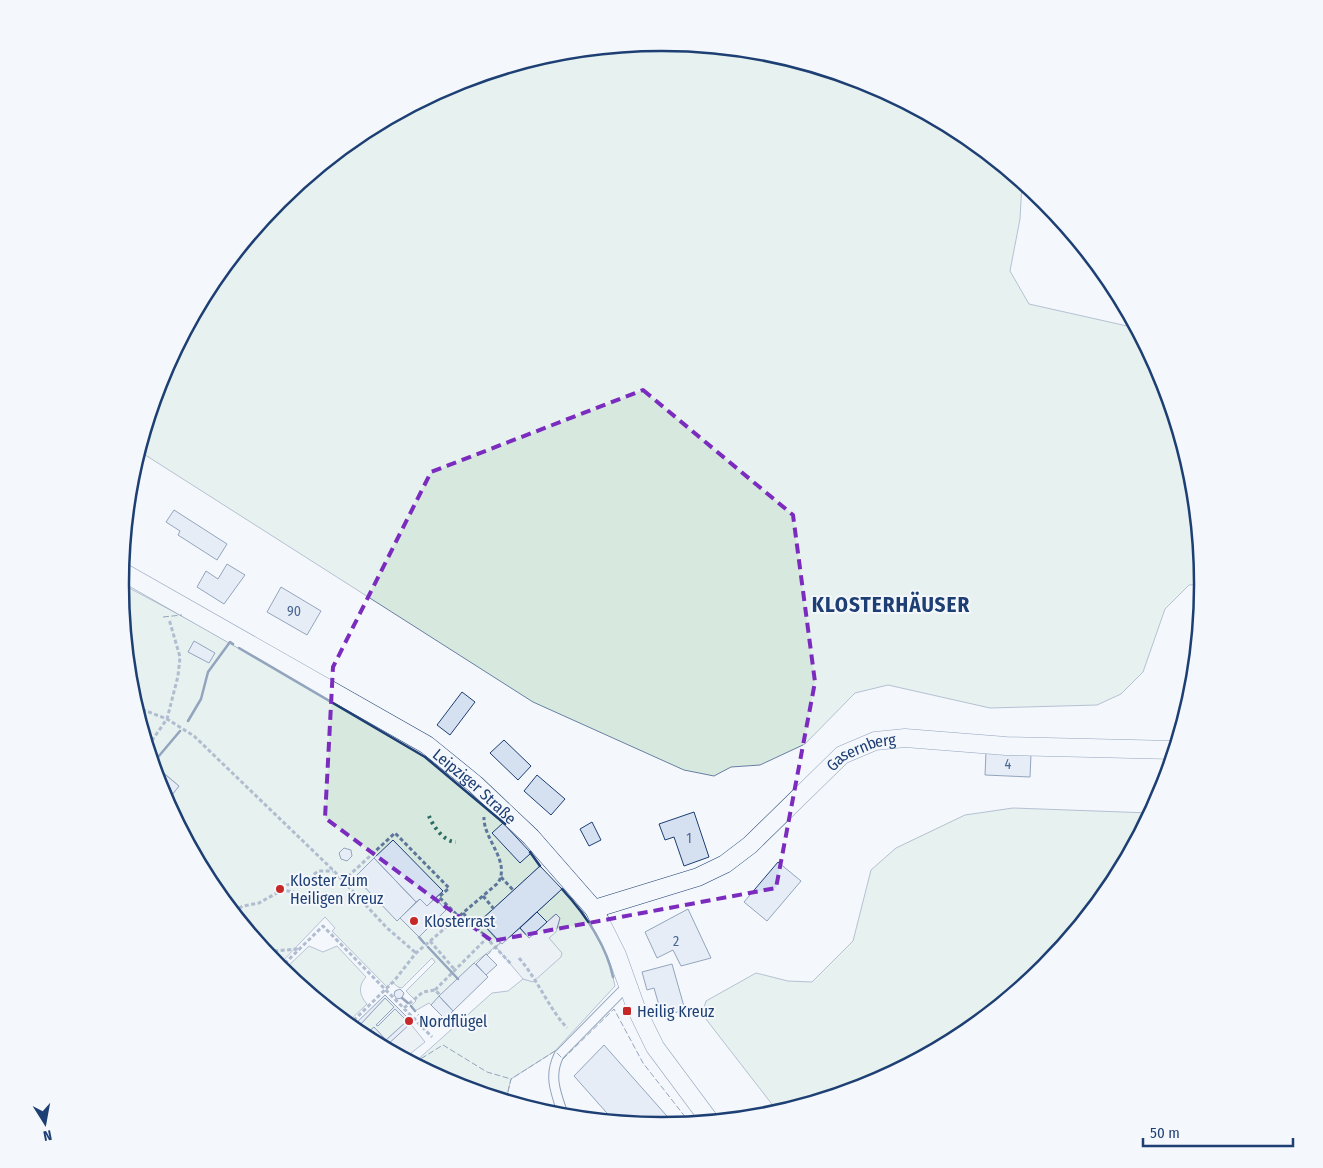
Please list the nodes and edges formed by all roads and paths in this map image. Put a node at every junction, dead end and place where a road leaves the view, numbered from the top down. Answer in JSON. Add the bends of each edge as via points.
{"nodes":[{"id":1,"x":129,"y":576,"type":"edge"},
{"id":2,"x":166,"y":596,"type":"junction"},
{"id":3,"x":144,"y":710,"type":"edge"},
{"id":4,"x":167,"y":719,"type":"junction"},
{"id":5,"x":152,"y":740,"type":"edge"},
{"id":6,"x":1168,"y":750,"type":"edge"},
{"id":7,"x":494,"y":802,"type":"junction"},
{"id":8,"x":334,"y":871,"type":"junction"},
{"id":9,"x":502,"y":878,"type":"junction"},
{"id":10,"x":311,"y":880,"type":"dead end"},
{"id":11,"x":343,"y":881,"type":"junction"},
{"id":12,"x":296,"y":883,"type":"dead end"},
{"id":13,"x":282,"y":890,"type":"junction"},
{"id":14,"x":514,"y":891,"type":"dead end"},
{"id":15,"x":294,"y":892,"type":"dead end"},
{"id":16,"x":482,"y":896,"type":"junction"},
{"id":17,"x":239,"y":908,"type":"edge"},
{"id":18,"x":494,"y":909,"type":"dead end"},
{"id":19,"x":594,"y":909,"type":"junction"},
{"id":20,"x":463,"y":913,"type":"junction"},
{"id":21,"x":459,"y":917,"type":"junction"},
{"id":22,"x":487,"y":938,"type":"junction"},
{"id":23,"x":430,"y":941,"type":"junction"},
{"id":24,"x":299,"y":948,"type":"junction"},
{"id":25,"x":274,"y":950,"type":"edge"},
{"id":26,"x":416,"y":953,"type":"junction"},
{"id":27,"x":519,"y":958,"type":"dead end"},
{"id":28,"x":286,"y":962,"type":"edge"},
{"id":29,"x":512,"y":965,"type":"dead end"},
{"id":30,"x":455,"y":970,"type":"junction"},
{"id":31,"x":627,"y":986,"type":"junction"},
{"id":32,"x":386,"y":989,"type":"junction"},
{"id":33,"x":435,"y":990,"type":"junction"},
{"id":34,"x":440,"y":995,"type":"dead end"},
{"id":35,"x":404,"y":1008,"type":"junction"},
{"id":36,"x":355,"y":1020,"type":"edge"},
{"id":37,"x":432,"y":1036,"type":"dead end"},
{"id":38,"x":575,"y":1038,"type":"junction"},
{"id":39,"x":561,"y":1107,"type":"edge"},
{"id":40,"x":705,"y":1115,"type":"edge"}],
"edges":[{"from":1,"to":2,"type":"street","name":"Leipziger Straße"},
{"from":2,"to":4,"type":"path","via":[[168,616],[180,657]]},
{"from":2,"to":7,"type":"street","name":"Leipziger Straße","via":[[427,745]]},
{"from":3,"to":4,"type":"path"},
{"from":4,"to":5,"type":"path"},
{"from":4,"to":8,"type":"path","via":[[194,736]]},
{"from":6,"to":19,"type":"street","name":"Gasernberg","via":[[1006,746],[906,738],[875,741],[842,755],[750,845],[725,864],[698,877]]},
{"from":7,"to":9,"type":"path","via":[[484,818],[484,828],[499,856]]},
{"from":7,"to":19,"type":"street","name":"Leipziger Straße","via":[[531,837]]},
{"from":8,"to":10,"type":"path","via":[[318,871]]},
{"from":8,"to":11,"type":"path"},
{"from":9,"to":14,"type":"path"},
{"from":9,"to":16,"type":"path"},
{"from":11,"to":21,"type":"path","via":[[395,833],[449,888],[439,897]]},
{"from":11,"to":26,"type":"path","via":[[387,928]]},
{"from":12,"to":13,"type":"path"},
{"from":13,"to":15,"type":"path"},
{"from":13,"to":17,"type":"path","via":[[259,903]]},
{"from":16,"to":18,"type":"path"},
{"from":16,"to":20,"type":"path"},
{"from":19,"to":31,"type":"street","name":"Leipziger Straße","via":[[617,955]]},
{"from":20,"to":21,"type":"path"},
{"from":20,"to":22,"type":"path"},
{"from":21,"to":23,"type":"path"},
{"from":22,"to":29,"type":"path"},
{"from":22,"to":30,"type":"path"},
{"from":23,"to":26,"type":"path"},
{"from":23,"to":30,"type":"path"},
{"from":24,"to":25,"type":"path"},
{"from":24,"to":28,"type":"path"},
{"from":24,"to":32,"type":"path","via":[[323,926]]},
{"from":26,"to":32,"type":"path"},
{"from":27,"to":38,"type":"path","via":[[531,972],[553,1012]]},
{"from":30,"to":33,"type":"path"},
{"from":31,"to":38,"type":"lane"},
{"from":31,"to":40,"type":"street","name":"Leipziger Straße","via":[[655,1047]]},
{"from":32,"to":35,"type":"path"},
{"from":32,"to":36,"type":"path"},
{"from":33,"to":34,"type":"path"},
{"from":33,"to":35,"type":"path","via":[[424,992]]},
{"from":35,"to":37,"type":"path"},
{"from":38,"to":39,"type":"lane","via":[[559,1055],[554,1066],[553,1086]]}]}
